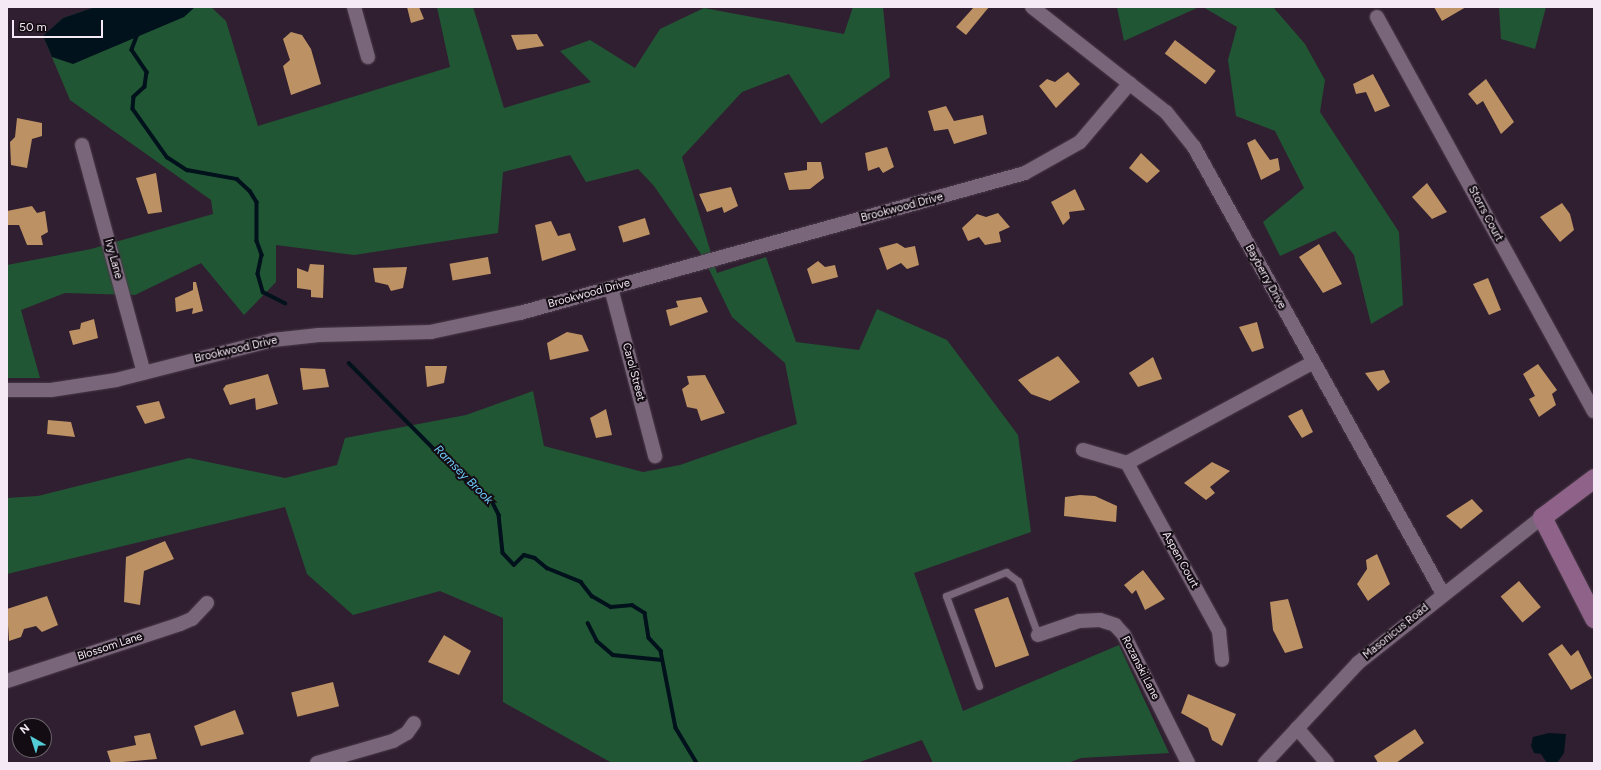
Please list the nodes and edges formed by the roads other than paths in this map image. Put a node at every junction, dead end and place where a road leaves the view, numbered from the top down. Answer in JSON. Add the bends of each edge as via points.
{"nodes":[{"id":1,"x":354,"y":7,"type":"edge"},
{"id":2,"x":1032,"y":7,"type":"edge"},
{"id":3,"x":1377,"y":17,"type":"dead end"},
{"id":4,"x":368,"y":56,"type":"dead end"},
{"id":5,"x":1130,"y":83,"type":"junction"},
{"id":6,"x":82,"y":145,"type":"dead end"},
{"id":7,"x":611,"y":288,"type":"junction"},
{"id":8,"x":1312,"y":363,"type":"junction"},
{"id":9,"x":144,"y":373,"type":"junction"},
{"id":10,"x":7,"y":390,"type":"edge"},
{"id":11,"x":1594,"y":411,"type":"edge"},
{"id":12,"x":1083,"y":450,"type":"dead end"},
{"id":13,"x":655,"y":456,"type":"dead end"},
{"id":14,"x":1127,"y":463,"type":"junction"},
{"id":15,"x":1594,"y":478,"type":"edge"},
{"id":16,"x":1542,"y":517,"type":"junction"},
{"id":17,"x":1443,"y":594,"type":"junction"},
{"id":18,"x":207,"y":603,"type":"dead end"},
{"id":19,"x":1594,"y":618,"type":"edge"},
{"id":20,"x":1038,"y":635,"type":"joint"},
{"id":21,"x":1222,"y":660,"type":"dead end"},
{"id":22,"x":7,"y":681,"type":"edge"},
{"id":23,"x":979,"y":686,"type":"dead end"},
{"id":24,"x":414,"y":723,"type":"dead end"},
{"id":25,"x":1297,"y":728,"type":"junction"},
{"id":26,"x":317,"y":763,"type":"edge"},
{"id":27,"x":1188,"y":763,"type":"edge"},
{"id":28,"x":1265,"y":763,"type":"edge"},
{"id":29,"x":1328,"y":763,"type":"edge"}],
"edges":[{"from":1,"to":4,"type":"street"},
{"from":2,"to":5,"type":"street","name":"Bayberry Drive"},
{"from":3,"to":11,"type":"street","name":"Storrs Court"},
{"from":5,"to":7,"type":"street","name":"Brookwood Drive","via":[[1080,142],[1025,173]]},
{"from":5,"to":8,"type":"street","name":"Bayberry Drive","via":[[1166,112],[1194,148]]},
{"from":6,"to":9,"type":"street","name":"Ivy Lane"},
{"from":7,"to":9,"type":"street","name":"Brookwood Drive","via":[[457,328],[413,334],[319,335],[273,340]]},
{"from":7,"to":13,"type":"street","name":"Carol Street"},
{"from":8,"to":14,"type":"street"},
{"from":8,"to":17,"type":"street","name":"Bayberry Drive"},
{"from":9,"to":10,"type":"street","name":"Brookwood Drive","via":[[82,386]]},
{"from":12,"to":14,"type":"street"},
{"from":14,"to":21,"type":"street","name":"Aspen Court","via":[[1219,631]]},
{"from":15,"to":16,"type":"street"},
{"from":16,"to":17,"type":"street","name":"Masonicus Road"},
{"from":16,"to":19,"type":"street"},
{"from":17,"to":25,"type":"street","name":"Masonicus Road","via":[[1358,663]]},
{"from":18,"to":22,"type":"street","name":"Blossom Lane","via":[[192,619],[180,624]]},
{"from":20,"to":23,"type":"lane","via":[[1018,581],[1006,572],[946,596]]},
{"from":20,"to":27,"type":"street","name":"Rozanski Lane","via":[[1079,621],[1100,620],[1114,625],[1124,635]]},
{"from":24,"to":26,"type":"street","via":[[407,733],[393,741]]},
{"from":25,"to":28,"type":"street","name":"Masonicus Road"},
{"from":25,"to":29,"type":"street"}]}
